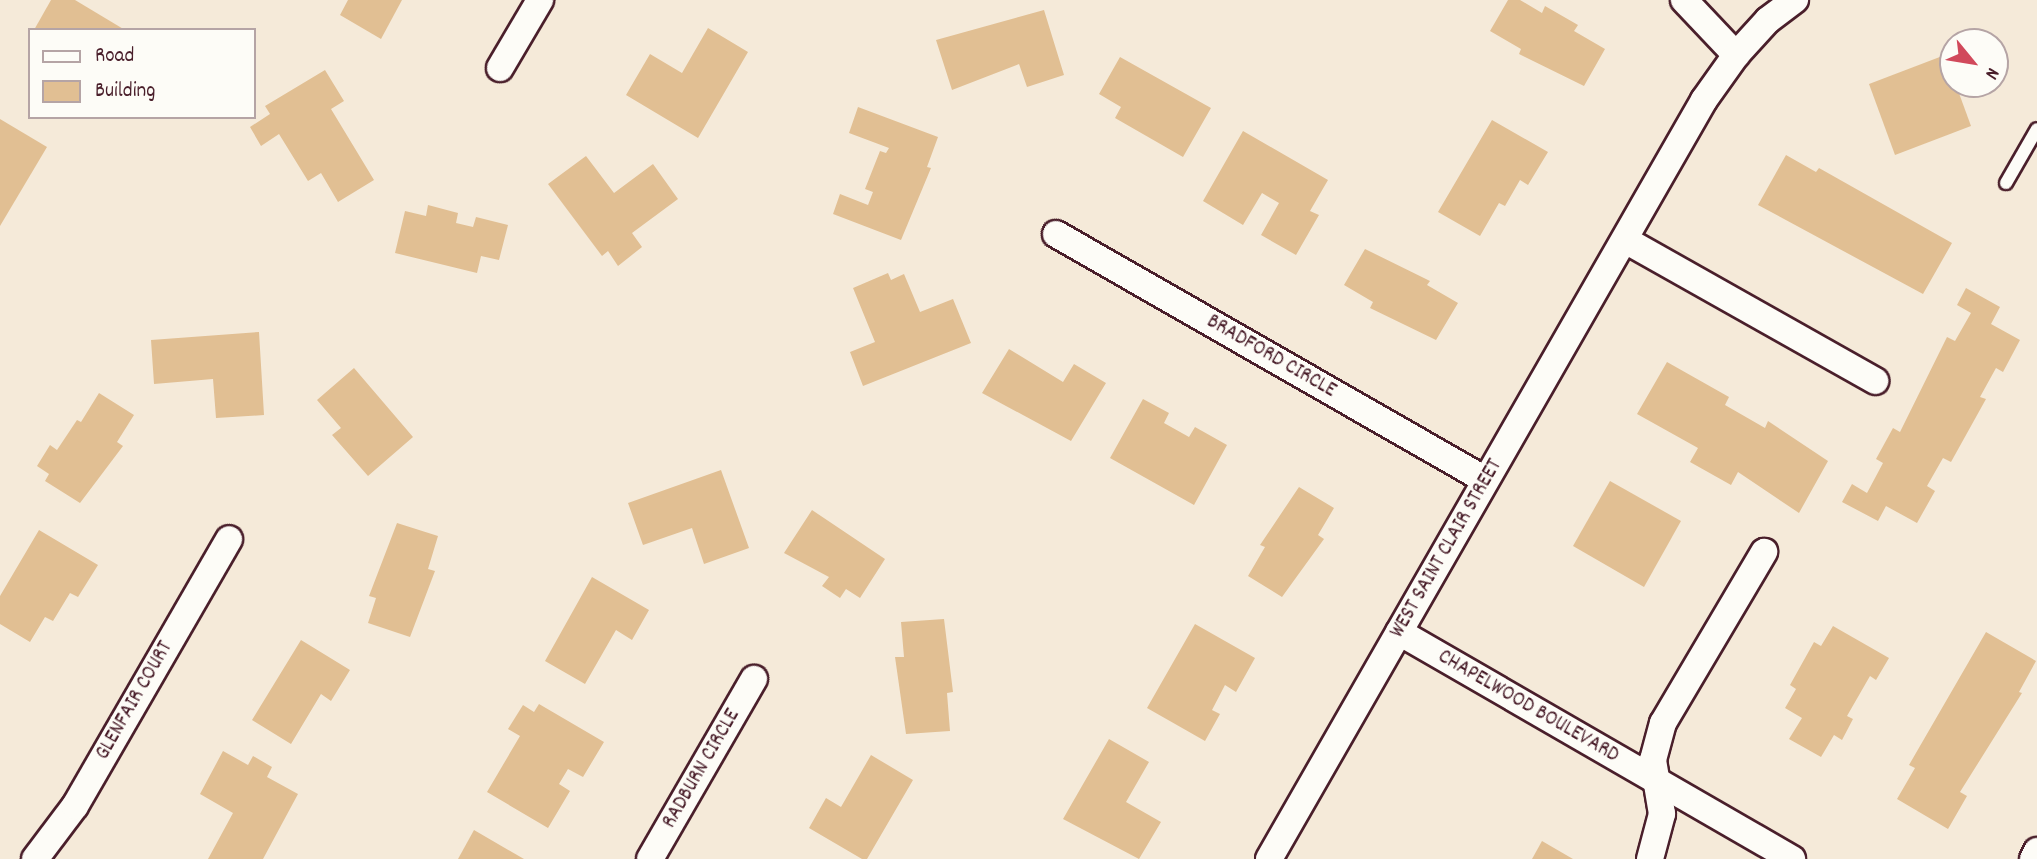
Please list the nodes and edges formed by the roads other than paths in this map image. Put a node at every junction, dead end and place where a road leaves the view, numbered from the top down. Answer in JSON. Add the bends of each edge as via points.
{"nodes":[{"id":1,"x":540,"y":0,"type":"edge"},
{"id":2,"x":1684,"y":0,"type":"edge"},
{"id":3,"x":1795,"y":0,"type":"edge"},
{"id":4,"x":1736,"y":55,"type":"junction"},
{"id":5,"x":500,"y":68,"type":"dead end"},
{"id":6,"x":2037,"y":130,"type":"edge"},
{"id":7,"x":2006,"y":183,"type":"dead end"},
{"id":8,"x":1056,"y":234,"type":"dead end"},
{"id":9,"x":1627,"y":241,"type":"junction"},
{"id":10,"x":1875,"y":381,"type":"dead end"},
{"id":11,"x":1486,"y":480,"type":"junction"},
{"id":12,"x":229,"y":539,"type":"dead end"},
{"id":13,"x":1764,"y":552,"type":"dead end"},
{"id":14,"x":1399,"y":632,"type":"junction"},
{"id":15,"x":754,"y":679,"type":"dead end"},
{"id":16,"x":1657,"y":782,"type":"junction"},
{"id":17,"x":2037,"y":852,"type":"edge"},
{"id":18,"x":35,"y":859,"type":"edge"},
{"id":19,"x":649,"y":859,"type":"edge"},
{"id":20,"x":1269,"y":859,"type":"edge"},
{"id":21,"x":1650,"y":859,"type":"edge"},
{"id":22,"x":1792,"y":859,"type":"edge"},
{"id":23,"x":2033,"y":859,"type":"edge"}],
"edges":[{"from":1,"to":5,"type":"street"},
{"from":2,"to":4,"type":"street"},
{"from":3,"to":4,"type":"street","name":"WEST SAINT CLAIR STREET","via":[[1768,20]]},
{"from":4,"to":9,"type":"street","name":"WEST SAINT CLAIR STREET","via":[[1704,100]]},
{"from":6,"to":7,"type":"lane"},
{"from":8,"to":11,"type":"street","name":"BRADFORD CIRCLE"},
{"from":9,"to":10,"type":"street"},
{"from":9,"to":11,"type":"street","name":"WEST SAINT CLAIR STREET"},
{"from":11,"to":14,"type":"street","name":"WEST SAINT CLAIR STREET"},
{"from":12,"to":18,"type":"street","name":"GLENFAIR COURT","via":[[75,806]]},
{"from":13,"to":16,"type":"street","name":"CHAPELWOOD BOULEVARD","via":[[1663,723],[1653,760]]},
{"from":14,"to":16,"type":"street","name":"CHAPELWOOD BOULEVARD"},
{"from":14,"to":20,"type":"street","name":"WEST SAINT CLAIR STREET"},
{"from":15,"to":19,"type":"street","name":"RADBURN CIRCLE"},
{"from":16,"to":21,"type":"street","via":[[1662,814]]},
{"from":16,"to":22,"type":"street","name":"CHAPELWOOD BOULEVARD"},
{"from":17,"to":23,"type":"street"}]}
